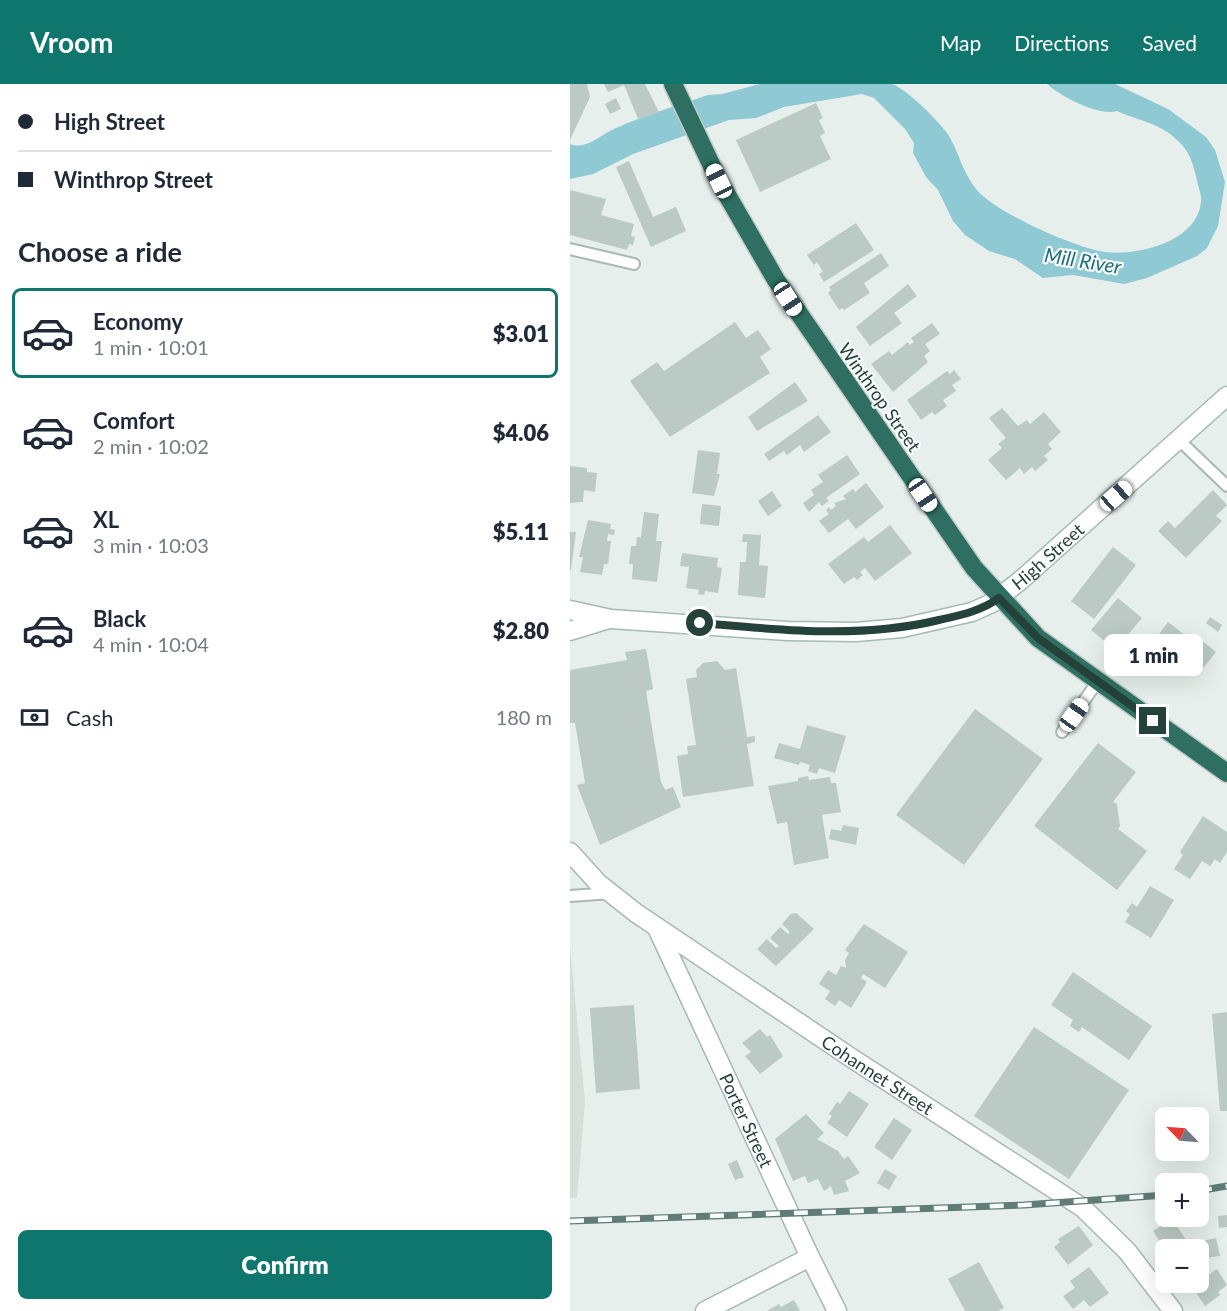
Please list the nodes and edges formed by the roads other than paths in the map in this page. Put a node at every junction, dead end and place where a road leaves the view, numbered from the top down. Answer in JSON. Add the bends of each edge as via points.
{"nodes":[{"id":1,"x":676,"y":89,"type":"edge"},
{"id":2,"x":570,"y":249,"type":"edge"},
{"id":3,"x":634,"y":264,"type":"dead end"},
{"id":4,"x":1225,"y":401,"type":"edge"},
{"id":5,"x":1179,"y":440,"type":"junction"},
{"id":6,"x":1227,"y":486,"type":"edge"},
{"id":7,"x":999,"y":598,"type":"junction"},
{"id":8,"x":570,"y":610,"type":"edge"},
{"id":9,"x":611,"y":619,"type":"junction"},
{"id":10,"x":570,"y":631,"type":"edge"},
{"id":11,"x":1098,"y":681,"type":"junction"},
{"id":12,"x":1062,"y":732,"type":"dead end"},
{"id":13,"x":1227,"y":773,"type":"edge"},
{"id":14,"x":570,"y":852,"type":"edge"},
{"id":15,"x":611,"y":893,"type":"junction"},
{"id":16,"x":570,"y":896,"type":"edge"},
{"id":17,"x":657,"y":928,"type":"junction"},
{"id":18,"x":810,"y":1257,"type":"junction"},
{"id":19,"x":705,"y":1311,"type":"edge"},
{"id":20,"x":837,"y":1311,"type":"edge"},
{"id":21,"x":1173,"y":1311,"type":"edge"}],
"edges":[{"from":1,"to":7,"type":"highway","name":"Winthrop Street","via":[[737,214],[800,317],[932,509]]},
{"from":2,"to":3,"type":"lane"},
{"from":4,"to":5,"type":"street","name":"High Street"},
{"from":5,"to":6,"type":"lane"},
{"from":5,"to":7,"type":"street","name":"High Street"},
{"from":7,"to":9,"type":"street","name":"High Street","via":[[984,608],[953,617],[902,628],[856,632]]},
{"from":7,"to":11,"type":"highway","name":"Winthrop Street","via":[[1038,638]]},
{"from":8,"to":9,"type":"street","name":"High Street"},
{"from":9,"to":10,"type":"street","name":"High Street"},
{"from":11,"to":12,"type":"lane"},
{"from":11,"to":13,"type":"highway","name":"Winthrop Street"},
{"from":14,"to":15,"type":"street","name":"Cohannet Street"},
{"from":15,"to":16,"type":"lane"},
{"from":15,"to":17,"type":"street","name":"Cohannet Street"},
{"from":17,"to":18,"type":"street","name":"Porter Street"},
{"from":17,"to":21,"type":"street","name":"Cohannet Street","via":[[1083,1208],[1127,1251]]},
{"from":18,"to":19,"type":"street"},
{"from":18,"to":20,"type":"street","name":"Porter Street"}]}
